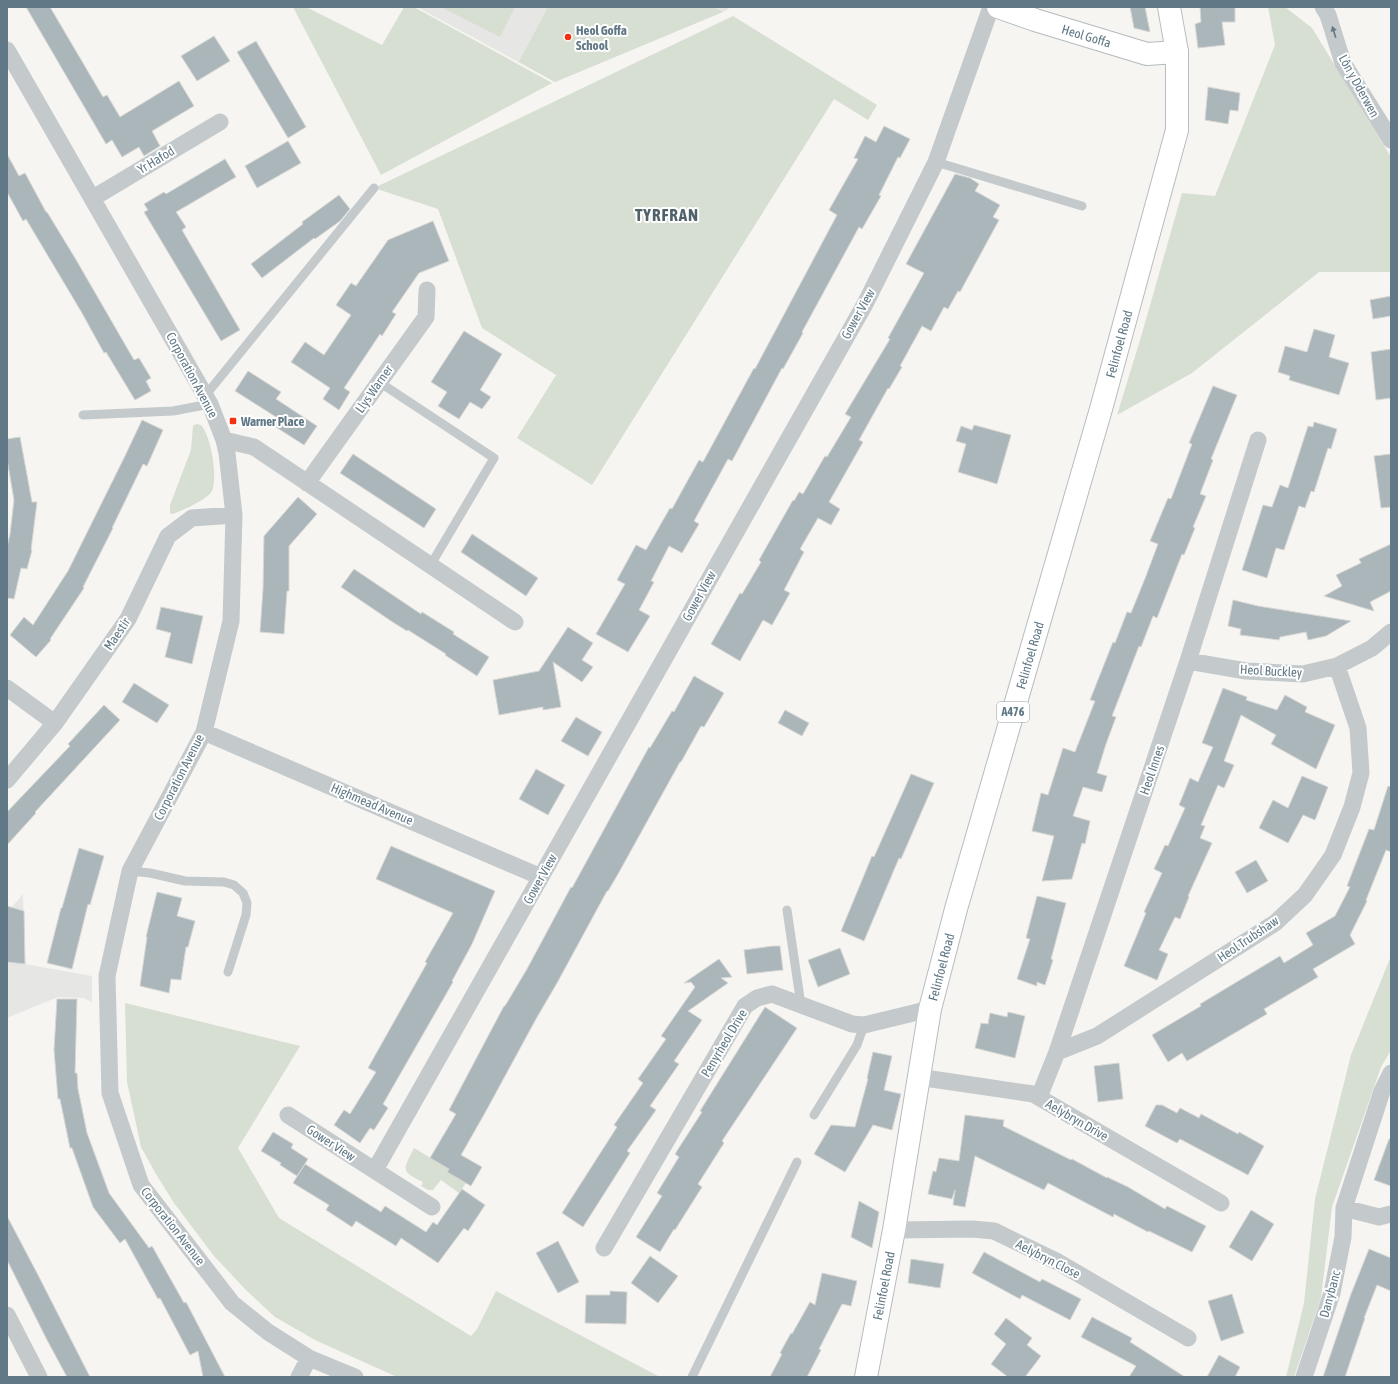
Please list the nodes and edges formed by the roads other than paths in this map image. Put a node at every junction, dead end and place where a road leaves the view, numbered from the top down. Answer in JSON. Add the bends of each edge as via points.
{"nodes":[{"id":1,"x":991,"y":7,"type":"edge"},
{"id":2,"x":998,"y":7,"type":"edge"},
{"id":3,"x":1169,"y":7,"type":"edge"},
{"id":4,"x":1323,"y":7,"type":"edge"},
{"id":5,"x":1034,"y":14,"type":"edge"},
{"id":6,"x":7,"y":50,"type":"edge"},
{"id":7,"x":1177,"y":52,"type":"junction"},
{"id":8,"x":220,"y":122,"type":"dead end"},
{"id":9,"x":1391,"y":140,"type":"edge"},
{"id":10,"x":936,"y":162,"type":"junction"},
{"id":11,"x":374,"y":188,"type":"dead end"},
{"id":12,"x":93,"y":198,"type":"junction"},
{"id":13,"x":1082,"y":206,"type":"dead end"},
{"id":14,"x":427,"y":290,"type":"dead end"},
{"id":15,"x":379,"y":382,"type":"junction"},
{"id":16,"x":208,"y":400,"type":"junction"},
{"id":17,"x":83,"y":415,"type":"dead end"},
{"id":18,"x":224,"y":440,"type":"junction"},
{"id":19,"x":1258,"y":440,"type":"dead end"},
{"id":20,"x":308,"y":483,"type":"junction"},
{"id":21,"x":234,"y":515,"type":"junction"},
{"id":22,"x":430,"y":566,"type":"junction"},
{"id":23,"x":515,"y":622,"type":"dead end"},
{"id":24,"x":1391,"y":632,"type":"edge"},
{"id":25,"x":1188,"y":661,"type":"junction"},
{"id":26,"x":1336,"y":666,"type":"junction"},
{"id":27,"x":7,"y":688,"type":"edge"},
{"id":28,"x":55,"y":724,"type":"junction"},
{"id":29,"x":204,"y":732,"type":"junction"},
{"id":30,"x":7,"y":780,"type":"edge"},
{"id":31,"x":130,"y":871,"type":"junction"},
{"id":32,"x":541,"y":877,"type":"junction"},
{"id":33,"x":787,"y":910,"type":"dead end"},
{"id":34,"x":228,"y":972,"type":"dead end"},
{"id":35,"x":801,"y":1005,"type":"junction"},
{"id":36,"x":930,"y":1009,"type":"junction"},
{"id":37,"x":864,"y":1025,"type":"junction"},
{"id":38,"x":1057,"y":1052,"type":"junction"},
{"id":39,"x":1391,"y":1074,"type":"edge"},
{"id":40,"x":918,"y":1076,"type":"junction"},
{"id":41,"x":1039,"y":1097,"type":"junction"},
{"id":42,"x":288,"y":1115,"type":"dead end"},
{"id":43,"x":814,"y":1115,"type":"dead end"},
{"id":44,"x":797,"y":1162,"type":"dead end"},
{"id":45,"x":375,"y":1170,"type":"junction"},
{"id":46,"x":1221,"y":1203,"type":"dead end"},
{"id":47,"x":432,"y":1207,"type":"dead end"},
{"id":48,"x":1344,"y":1208,"type":"junction"},
{"id":49,"x":1391,"y":1214,"type":"edge"},
{"id":50,"x":894,"y":1230,"type":"junction"},
{"id":51,"x":604,"y":1248,"type":"dead end"},
{"id":52,"x":7,"y":1315,"type":"edge"},
{"id":53,"x":1188,"y":1338,"type":"dead end"},
{"id":54,"x":309,"y":1358,"type":"junction"},
{"id":55,"x":39,"y":1377,"type":"edge"},
{"id":56,"x":299,"y":1377,"type":"edge"},
{"id":57,"x":355,"y":1377,"type":"edge"},
{"id":58,"x":692,"y":1377,"type":"edge"},
{"id":59,"x":866,"y":1377,"type":"edge"},
{"id":60,"x":1304,"y":1377,"type":"edge"}],
"edges":[{"from":1,"to":10,"type":"street","name":"Gower View"},
{"from":2,"to":5,"type":"main road","name":"Heol Goffa"},
{"from":3,"to":7,"type":"main road","name":"Felinfoel Road","number":"A476"},
{"from":9,"to":4,"type":"street","name":"Lôn y Dderwen","one_way":true,"via":[[1343,62],[1328,14]]},
{"from":5,"to":7,"type":"main road","name":"Heol Goffa","via":[[1147,54]]},
{"from":6,"to":12,"type":"street","name":"Corporation Avenue"},
{"from":7,"to":36,"type":"main road","name":"Felinfoel Road","number":"A476","via":[[1177,130],[1102,409],[956,909]]},
{"from":8,"to":12,"type":"street","name":"Yr Hafod"},
{"from":10,"to":13,"type":"lane"},
{"from":10,"to":32,"type":"street","name":"Gower View","via":[[865,304]]},
{"from":11,"to":16,"type":"lane"},
{"from":12,"to":16,"type":"street","name":"Corporation Avenue"},
{"from":14,"to":15,"type":"street","name":"Llys Warner","via":[[426,317]]},
{"from":15,"to":20,"type":"street","name":"Llys Warner"},
{"from":15,"to":22,"type":"lane","via":[[494,458]]},
{"from":16,"to":17,"type":"lane","via":[[174,411]]},
{"from":16,"to":18,"type":"street","name":"Corporation Avenue"},
{"from":18,"to":20,"type":"street","via":[[254,447]]},
{"from":18,"to":21,"type":"street","name":"Corporation Avenue"},
{"from":19,"to":25,"type":"street","name":"Heol Innes"},
{"from":20,"to":22,"type":"street"},
{"from":21,"to":28,"type":"street","name":"Maestir","via":[[192,518],[168,536],[128,619]]},
{"from":21,"to":29,"type":"street","name":"Corporation Avenue","via":[[231,622]]},
{"from":22,"to":23,"type":"street"},
{"from":24,"to":26,"type":"street","name":"Heol Buckley","via":[[1372,648]]},
{"from":25,"to":26,"type":"street","name":"Heol Buckley","via":[[1246,671],[1303,674]]},
{"from":25,"to":38,"type":"street","name":"Heol Innes"},
{"from":26,"to":38,"type":"street","name":"Heol Trubshaw","via":[[1358,728],[1361,773],[1352,807],[1333,855],[1305,895],[1262,932],[1097,1036]]},
{"from":27,"to":28,"type":"street"},
{"from":28,"to":30,"type":"street","name":"Maestir"},
{"from":29,"to":31,"type":"street","name":"Corporation Avenue"},
{"from":29,"to":32,"type":"street","name":"Highmead Avenue"},
{"from":31,"to":34,"type":"lane","via":[[185,881],[224,882],[234,885],[243,893],[247,903],[246,914]]},
{"from":31,"to":54,"type":"street","name":"Corporation Avenue","via":[[107,976],[110,1093],[141,1185],[232,1303],[268,1332]]},
{"from":32,"to":45,"type":"street","name":"Gower View"},
{"from":33,"to":35,"type":"lane"},
{"from":35,"to":37,"type":"street","name":"Penyrheol Drive","via":[[852,1024]]},
{"from":35,"to":51,"type":"street","name":"Penyrheol Drive","via":[[772,994],[757,998],[745,1006]]},
{"from":36,"to":37,"type":"street","name":"Penyrheol Drive"},
{"from":36,"to":40,"type":"main road","name":"Felinfoel Road","number":"A476"},
{"from":37,"to":43,"type":"lane","via":[[857,1045]]},
{"from":38,"to":41,"type":"street","name":"Heol Innes"},
{"from":39,"to":48,"type":"street","name":"Danybanc","via":[[1382,1091]]},
{"from":40,"to":41,"type":"street","name":"Aelybryn Drive"},
{"from":40,"to":50,"type":"main road","name":"Felinfoel Road","number":"A476"},
{"from":41,"to":46,"type":"street","name":"Aelybryn Drive"},
{"from":42,"to":45,"type":"street","name":"Gower View"},
{"from":44,"to":58,"type":"lane"},
{"from":45,"to":47,"type":"street","name":"Gower View"},
{"from":48,"to":49,"type":"street","via":[[1379,1217]]},
{"from":48,"to":60,"type":"street","name":"Danybanc","via":[[1343,1237],[1332,1293]]},
{"from":50,"to":53,"type":"street","name":"Aelybryn Close","via":[[994,1231],[1058,1262]]},
{"from":50,"to":59,"type":"main road","name":"Felinfoel Road","number":"A476"},
{"from":52,"to":55,"type":"street"},
{"from":54,"to":56,"type":"street"},
{"from":54,"to":57,"type":"street","name":"Corporation Avenue"}]}
